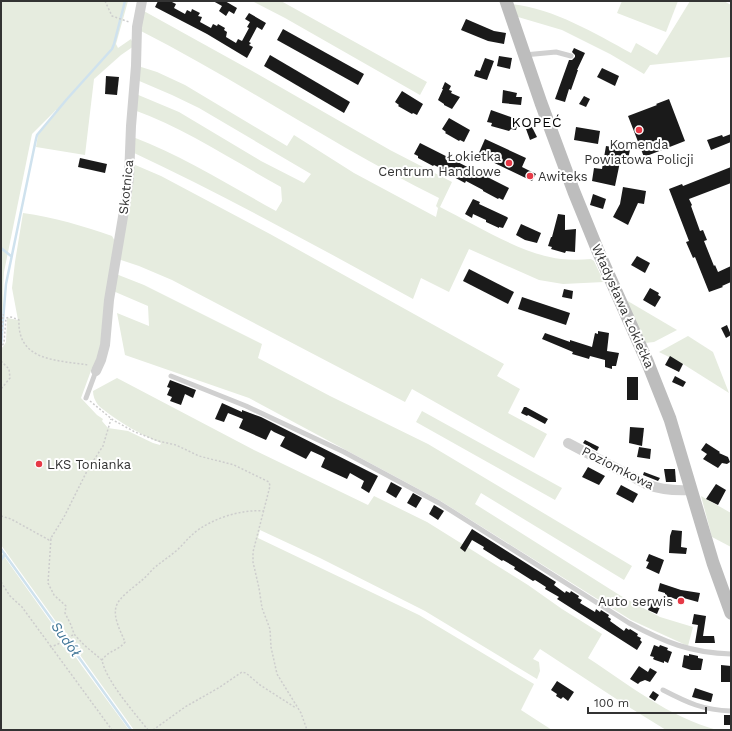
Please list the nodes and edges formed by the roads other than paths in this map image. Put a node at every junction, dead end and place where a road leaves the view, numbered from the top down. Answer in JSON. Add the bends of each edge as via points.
{"nodes":[{"id":1,"x":142,"y":1,"type":"edge"},
{"id":2,"x":506,"y":1,"type":"edge"},
{"id":3,"x":524,"y":55,"type":"junction"},
{"id":4,"x":571,"y":56,"type":"dead end"},
{"id":5,"x":97,"y":369,"type":"joint"},
{"id":6,"x":171,"y":376,"type":"dead end"},
{"id":7,"x":86,"y":398,"type":"road end"},
{"id":8,"x":568,"y":443,"type":"dead end"},
{"id":9,"x":692,"y":490,"type":"junction"},
{"id":10,"x":731,"y":613,"type":"edge"},
{"id":11,"x":731,"y":654,"type":"edge"},
{"id":12,"x":663,"y":690,"type":"dead end"},
{"id":13,"x":731,"y":712,"type":"edge"}],
"edges":[{"from":1,"to":5,"type":"street","name":"Skotnica","via":[[130,126],[128,185],[109,300],[105,345]]},
{"from":2,"to":3,"type":"street","name":"Władysława Łokietka"},
{"from":3,"to":4,"type":"lane","via":[[556,52]]},
{"from":3,"to":9,"type":"street","name":"Władysława Łokietka","via":[[574,192],[662,396]]},
{"from":5,"to":7,"type":"lane"},
{"from":6,"to":11,"type":"lane","via":[[246,406],[337,448],[432,499],[656,638],[691,649]]},
{"from":8,"to":9,"type":"street","name":"Poziomkowa","via":[[659,489]]},
{"from":9,"to":10,"type":"street","name":"Władysława Łokietka","via":[[713,563]]},
{"from":12,"to":13,"type":"lane","via":[[697,706]]}]}
